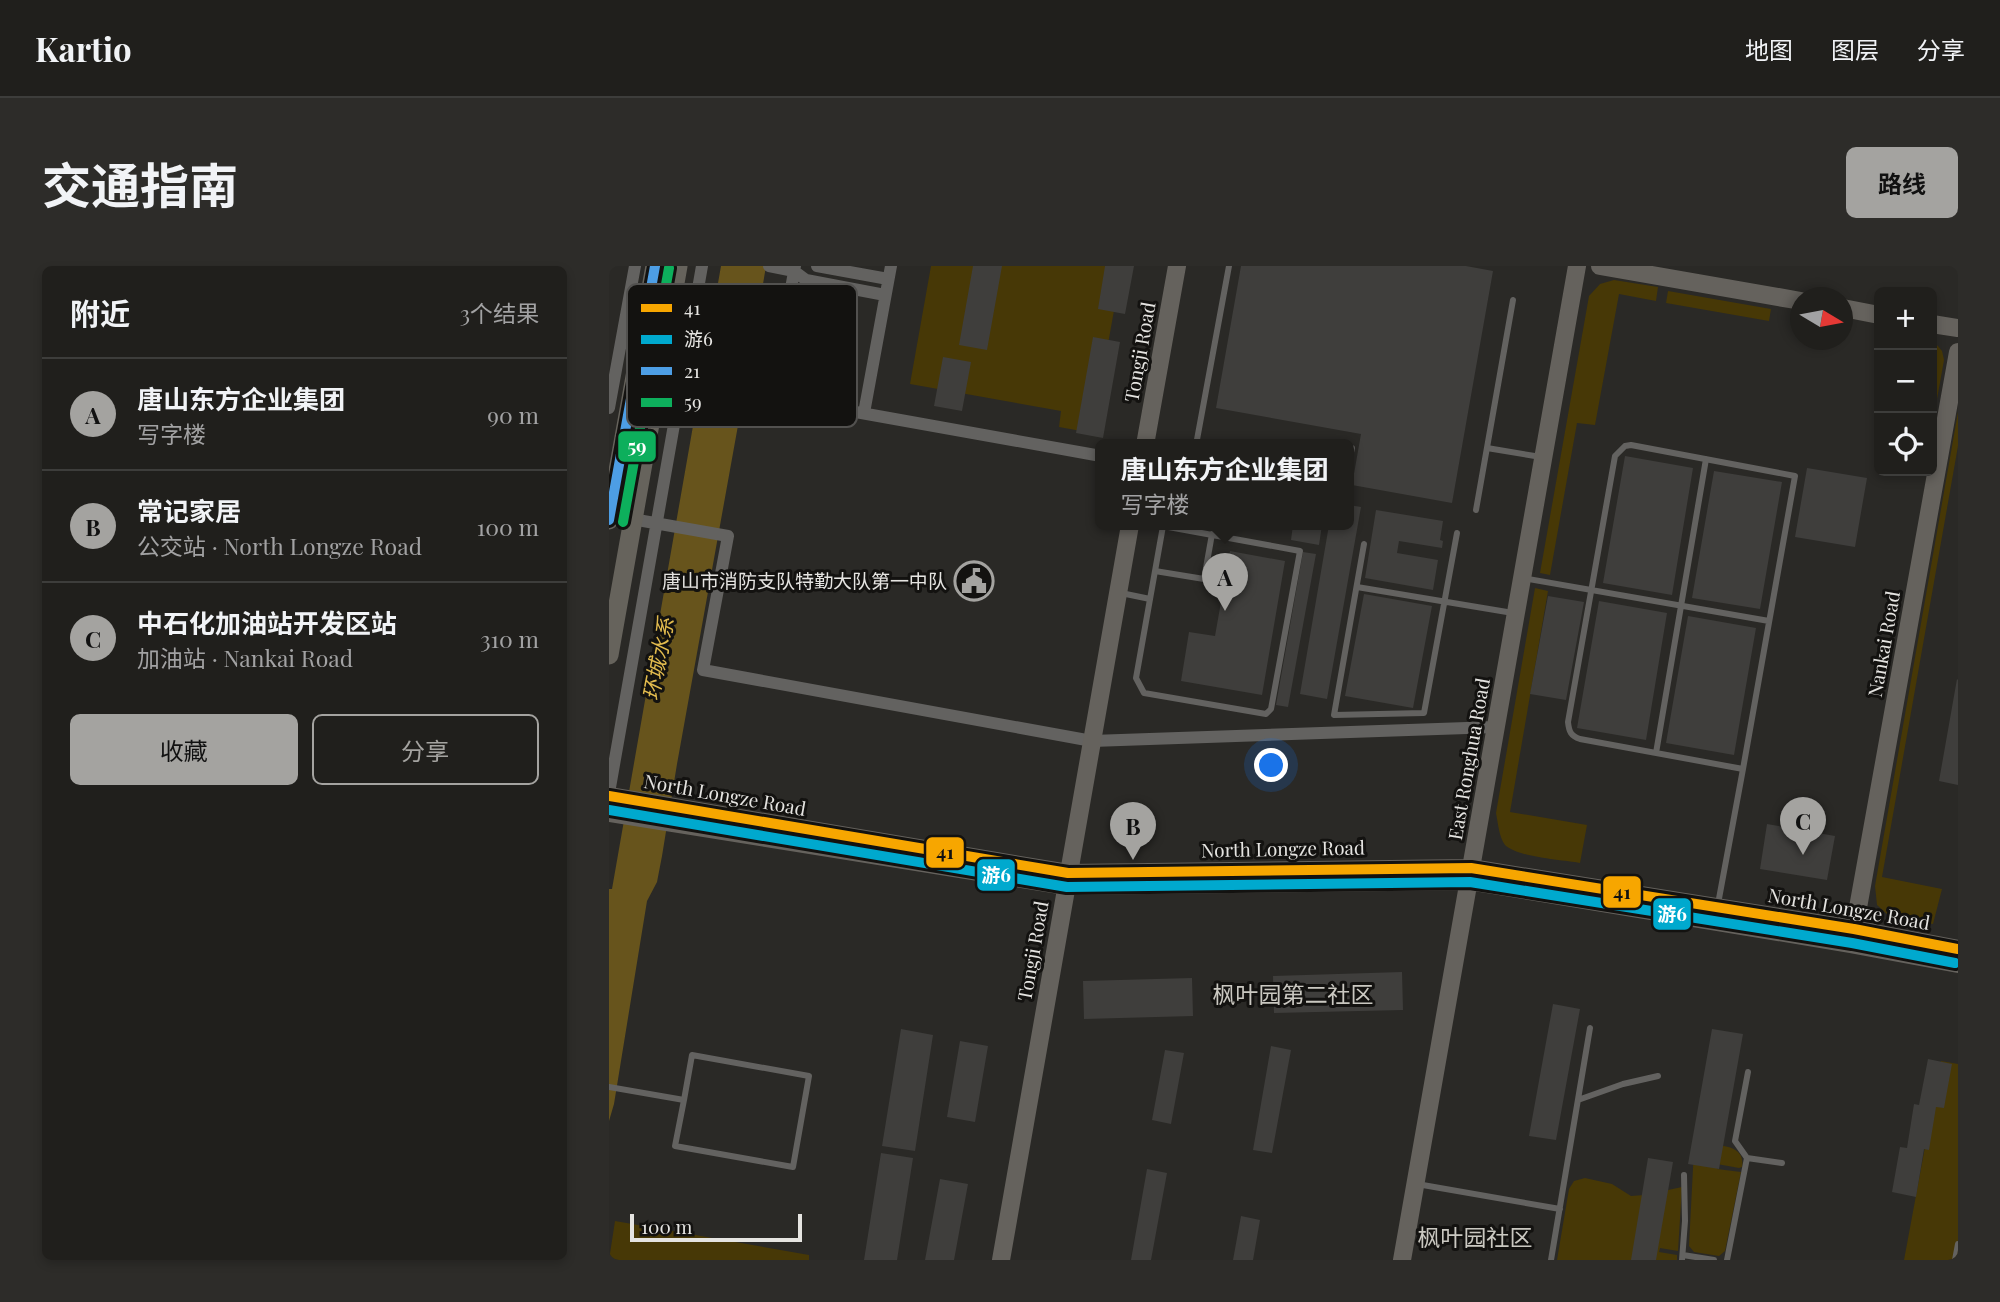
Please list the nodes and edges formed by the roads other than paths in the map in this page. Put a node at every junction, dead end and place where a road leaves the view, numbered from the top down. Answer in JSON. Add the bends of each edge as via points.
{"nodes":[{"id":1,"x":635,"y":266,"type":"edge"},
{"id":2,"x":655,"y":266,"type":"edge"},
{"id":3,"x":678,"y":266,"type":"edge"},
{"id":4,"x":702,"y":266,"type":"edge"},
{"id":5,"x":817,"y":266,"type":"edge"},
{"id":6,"x":1177,"y":266,"type":"edge"},
{"id":7,"x":1229,"y":266,"type":"edge"},
{"id":8,"x":1577,"y":266,"type":"edge"},
{"id":9,"x":1600,"y":266,"type":"edge"},
{"id":10,"x":789,"y":267,"type":"edge"},
{"id":11,"x":889,"y":272,"type":"edge"},
{"id":12,"x":632,"y":284,"type":"edge"},
{"id":13,"x":652,"y":284,"type":"edge"},
{"id":14,"x":675,"y":284,"type":"edge"},
{"id":15,"x":699,"y":284,"type":"edge"},
{"id":16,"x":823,"y":284,"type":"edge"},
{"id":17,"x":857,"y":290,"type":"edge"},
{"id":18,"x":885,"y":295,"type":"junction"},
{"id":19,"x":1790,"y":299,"type":"edge"},
{"id":20,"x":1513,"y":300,"type":"dead end"},
{"id":21,"x":627,"y":310,"type":"edge"},
{"id":22,"x":1853,"y":310,"type":"edge"},
{"id":23,"x":1874,"y":313,"type":"edge"},
{"id":24,"x":1937,"y":325,"type":"edge"},
{"id":25,"x":1958,"y":328,"type":"edge"},
{"id":26,"x":1958,"y":352,"type":"edge"},
{"id":27,"x":609,"y":408,"type":"edge"},
{"id":28,"x":857,"y":412,"type":"edge"},
{"id":29,"x":864,"y":413,"type":"junction"},
{"id":30,"x":627,"y":421,"type":"edge"},
{"id":31,"x":649,"y":427,"type":"edge"},
{"id":32,"x":678,"y":427,"type":"edge"},
{"id":33,"x":1146,"y":439,"type":"edge"},
{"id":34,"x":1197,"y":439,"type":"edge"},
{"id":35,"x":1487,"y":448,"type":"junction"},
{"id":36,"x":1095,"y":455,"type":"edge"},
{"id":37,"x":1543,"y":457,"type":"junction"},
{"id":38,"x":1706,"y":459,"type":"junction"},
{"id":39,"x":1476,"y":510,"type":"dead end"},
{"id":40,"x":632,"y":519,"type":"junction"},
{"id":41,"x":609,"y":520,"type":"edge"},
{"id":42,"x":664,"y":524,"type":"junction"},
{"id":43,"x":1130,"y":530,"type":"edge"},
{"id":44,"x":1162,"y":530,"type":"edge"},
{"id":45,"x":1188,"y":530,"type":"edge"},
{"id":46,"x":1457,"y":533,"type":"dead end"},
{"id":47,"x":1212,"y":534,"type":"junction"},
{"id":48,"x":1364,"y":544,"type":"dead end"},
{"id":49,"x":1156,"y":570,"type":"junction"},
{"id":50,"x":1521,"y":578,"type":"junction"},
{"id":51,"x":1357,"y":587,"type":"junction"},
{"id":52,"x":1592,"y":590,"type":"junction"},
{"id":53,"x":1119,"y":593,"type":"junction"},
{"id":54,"x":1150,"y":599,"type":"junction"},
{"id":55,"x":1445,"y":601,"type":"junction"},
{"id":56,"x":1681,"y":605,"type":"junction"},
{"id":57,"x":1515,"y":613,"type":"junction"},
{"id":58,"x":1769,"y":621,"type":"junction"},
{"id":59,"x":609,"y":655,"type":"edge"},
{"id":60,"x":1496,"y":727,"type":"junction"},
{"id":61,"x":1092,"y":741,"type":"junction"},
{"id":62,"x":1656,"y":753,"type":"junction"},
{"id":63,"x":1743,"y":769,"type":"junction"},
{"id":64,"x":614,"y":803,"type":"edge"},
{"id":65,"x":1470,"y":874,"type":"junction"},
{"id":66,"x":1067,"y":879,"type":"junction"},
{"id":67,"x":1718,"y":907,"type":"junction"},
{"id":68,"x":1852,"y":937,"type":"junction"},
{"id":69,"x":1958,"y":949,"type":"edge"},
{"id":70,"x":1958,"y":964,"type":"edge"},
{"id":71,"x":1590,"y":1028,"type":"dead end"},
{"id":72,"x":1748,"y":1072,"type":"dead end"},
{"id":73,"x":1658,"y":1076,"type":"dead end"},
{"id":74,"x":609,"y":1087,"type":"edge"},
{"id":75,"x":684,"y":1100,"type":"junction"},
{"id":76,"x":1578,"y":1100,"type":"junction"},
{"id":77,"x":1747,"y":1158,"type":"junction"},
{"id":78,"x":1782,"y":1163,"type":"dead end"},
{"id":79,"x":1684,"y":1174,"type":"dead end"},
{"id":80,"x":1416,"y":1184,"type":"junction"},
{"id":81,"x":1560,"y":1209,"type":"junction"},
{"id":82,"x":1958,"y":1244,"type":"edge"},
{"id":83,"x":1682,"y":1258,"type":"edge"},
{"id":84,"x":1001,"y":1260,"type":"edge"},
{"id":85,"x":1402,"y":1260,"type":"edge"},
{"id":86,"x":1551,"y":1260,"type":"edge"},
{"id":87,"x":1714,"y":1260,"type":"edge"},
{"id":88,"x":1727,"y":1260,"type":"edge"},
{"id":89,"x":1955,"y":1260,"type":"edge"}],
"edges":[{"from":1,"to":12,"type":"street"},
{"from":2,"to":13,"type":"main road"},
{"from":3,"to":14,"type":"main road"},
{"from":4,"to":15,"type":"street"},
{"from":5,"to":11,"type":"street"},
{"from":6,"to":33,"type":"street","name":"Tongji Road"},
{"from":7,"to":34,"type":"lane"},
{"from":8,"to":37,"type":"street","name":"East Ronghua Road"},
{"from":9,"to":19,"type":"street"},
{"from":10,"to":16,"type":"street","via":[[806,281]]},
{"from":11,"to":18,"type":"street"},
{"from":17,"to":18,"type":"street"},
{"from":18,"to":29,"type":"street"},
{"from":20,"to":35,"type":"lane"},
{"from":21,"to":27,"type":"street"},
{"from":22,"to":23,"type":"street"},
{"from":24,"to":25,"type":"street"},
{"from":26,"to":68,"type":"street","name":"Nankai Road"},
{"from":28,"to":29,"type":"street"},
{"from":29,"to":36,"type":"street"},
{"from":30,"to":41,"type":"main road"},
{"from":31,"to":40,"type":"main road"},
{"from":32,"to":42,"type":"street"},
{"from":35,"to":37,"type":"lane"},
{"from":35,"to":39,"type":"lane"},
{"from":37,"to":50,"type":"street","name":"East Ronghua Road"},
{"from":38,"to":52,"type":"lane","via":[[1631,446],[1620,450],[1615,456]]},
{"from":38,"to":56,"type":"lane"},
{"from":38,"to":58,"type":"lane","via":[[1795,476]]},
{"from":40,"to":42,"type":"street"},
{"from":40,"to":59,"type":"main road"},
{"from":42,"to":61,"type":"street","via":[[728,536],[703,670]]},
{"from":42,"to":64,"type":"street"},
{"from":43,"to":53,"type":"street","name":"Tongji Road"},
{"from":44,"to":49,"type":"lane"},
{"from":45,"to":47,"type":"lane"},
{"from":46,"to":55,"type":"lane"},
{"from":47,"to":49,"type":"lane","via":[[1204,579]]},
{"from":47,"to":54,"type":"lane","via":[[1300,551],[1271,709],[1266,714],[1144,693],[1136,678]]},
{"from":48,"to":51,"type":"lane"},
{"from":49,"to":54,"type":"lane"},
{"from":50,"to":52,"type":"lane"},
{"from":50,"to":57,"type":"street","name":"East Ronghua Road"},
{"from":51,"to":55,"type":"lane"},
{"from":51,"to":55,"type":"lane","via":[[1334,715],[1425,713]]},
{"from":52,"to":56,"type":"lane"},
{"from":52,"to":62,"type":"lane","via":[[1568,731],[1580,739]]},
{"from":53,"to":54,"type":"lane"},
{"from":53,"to":61,"type":"street","name":"Tongji Road"},
{"from":55,"to":57,"type":"lane"},
{"from":56,"to":58,"type":"lane"},
{"from":56,"to":62,"type":"lane"},
{"from":57,"to":60,"type":"street","name":"East Ronghua Road"},
{"from":58,"to":63,"type":"lane"},
{"from":60,"to":61,"type":"street"},
{"from":60,"to":65,"type":"street","name":"East Ronghua Road"},
{"from":61,"to":66,"type":"street","name":"Tongji Road"},
{"from":62,"to":63,"type":"lane"},
{"from":63,"to":67,"type":"lane"},
{"from":64,"to":66,"type":"street","name":"North Longze Road"},
{"from":65,"to":66,"type":"street","name":"North Longze Road"},
{"from":65,"to":67,"type":"street","name":"North Longze Road"},
{"from":65,"to":68,"type":"street","name":"North Longze Road"},
{"from":65,"to":80,"type":"street","name":"East Ronghua Road"},
{"from":66,"to":84,"type":"street","name":"Tongji Road"},
{"from":67,"to":68,"type":"street","name":"North Longze Road"},
{"from":68,"to":69,"type":"street","name":"North Longze Road"},
{"from":68,"to":70,"type":"street","name":"North Longze Road"},
{"from":71,"to":76,"type":"lane"},
{"from":72,"to":77,"type":"lane","via":[[1735,1141]]},
{"from":73,"to":76,"type":"lane"},
{"from":74,"to":75,"type":"lane"},
{"from":75,"to":75,"type":"lane","via":[[692,1055],[809,1076],[793,1167],[675,1146]]},
{"from":76,"to":81,"type":"lane"},
{"from":77,"to":78,"type":"lane"},
{"from":77,"to":88,"type":"lane"},
{"from":79,"to":83,"type":"lane"},
{"from":80,"to":81,"type":"lane"},
{"from":80,"to":85,"type":"street","name":"East Ronghua Road"},
{"from":81,"to":86,"type":"lane"},
{"from":82,"to":89,"type":"lane"},
{"from":83,"to":87,"type":"lane"}]}
